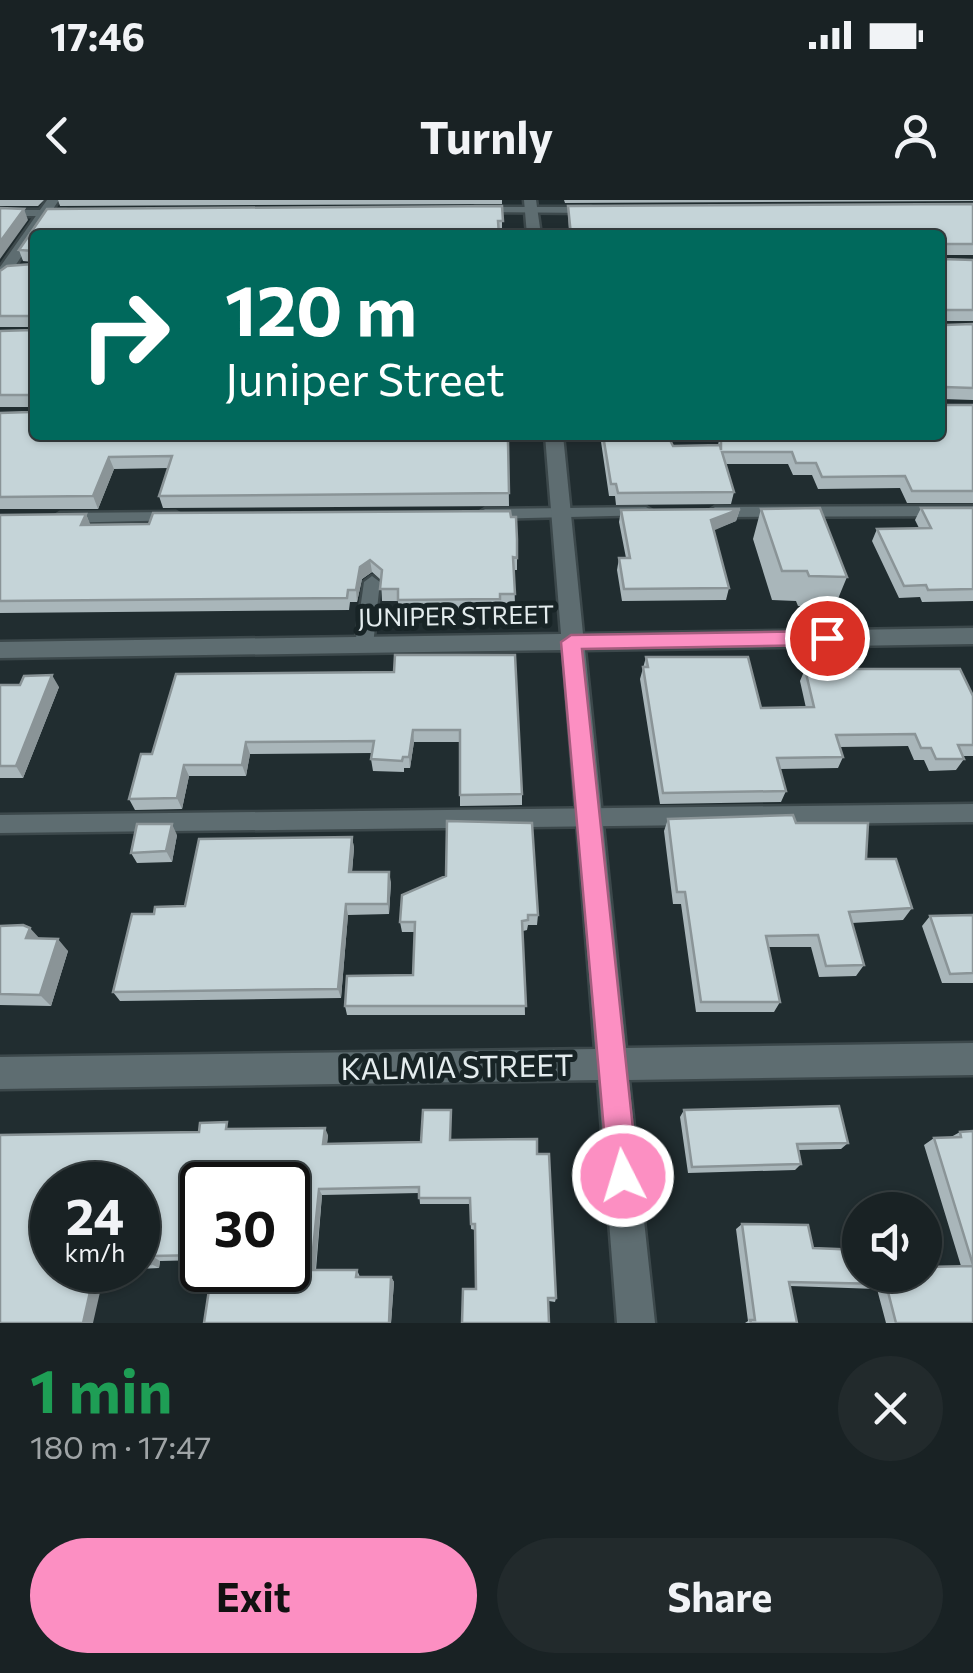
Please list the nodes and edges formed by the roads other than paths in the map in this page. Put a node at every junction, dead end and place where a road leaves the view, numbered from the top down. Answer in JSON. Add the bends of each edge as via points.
{"nodes":[{"id":1,"x":530,"y":205,"type":"edge"},
{"id":2,"x":48,"y":206,"type":"edge"},
{"id":3,"x":453,"y":210,"type":"edge"},
{"id":4,"x":608,"y":210,"type":"edge"},
{"id":5,"x":82,"y":212,"type":"edge"},
{"id":6,"x":0,"y":213,"type":"edge"},
{"id":7,"x":33,"y":230,"type":"edge"},
{"id":8,"x":533,"y":230,"type":"edge"},
{"id":9,"x":30,"y":235,"type":"edge"},
{"id":10,"x":7,"y":271,"type":"edge"},
{"id":11,"x":555,"y":440,"type":"edge"},
{"id":12,"x":973,"y":511,"type":"edge"},
{"id":13,"x":660,"y":512,"type":"edge"},
{"id":14,"x":699,"y":512,"type":"edge"},
{"id":15,"x":562,"y":513,"type":"junction"},
{"id":16,"x":466,"y":514,"type":"edge"},
{"id":17,"x":194,"y":516,"type":"edge"},
{"id":18,"x":39,"y":518,"type":"edge"},
{"id":19,"x":372,"y":582,"type":"edge"},
{"id":20,"x":973,"y":636,"type":"edge"},
{"id":21,"x":571,"y":642,"type":"junction"},
{"id":22,"x":364,"y":644,"type":"junction"},
{"id":23,"x":0,"y":650,"type":"edge"},
{"id":24,"x":973,"y":813,"type":"edge"},
{"id":25,"x":589,"y":818,"type":"junction"},
{"id":26,"x":0,"y":824,"type":"edge"},
{"id":27,"x":973,"y":1059,"type":"edge"},
{"id":28,"x":613,"y":1067,"type":"junction"},
{"id":29,"x":0,"y":1073,"type":"edge"},
{"id":30,"x":636,"y":1323,"type":"edge"}],
"edges":[{"from":1,"to":3,"type":"lane"},
{"from":1,"to":4,"type":"lane"},
{"from":1,"to":8,"type":"street"},
{"from":2,"to":5,"type":"lane"},
{"from":2,"to":6,"type":"lane"},
{"from":2,"to":7,"type":"street"},
{"from":9,"to":10,"type":"street"},
{"from":11,"to":15,"type":"street"},
{"from":12,"to":14,"type":"lane"},
{"from":13,"to":15,"type":"lane"},
{"from":15,"to":16,"type":"lane"},
{"from":15,"to":21,"type":"street"},
{"from":17,"to":18,"type":"lane"},
{"from":19,"to":22,"type":"lane"},
{"from":20,"to":21,"type":"street","name":"JUNIPER STREET"},
{"from":21,"to":22,"type":"street","name":"JUNIPER STREET"},
{"from":21,"to":25,"type":"street"},
{"from":22,"to":23,"type":"street","name":"JUNIPER STREET"},
{"from":24,"to":25,"type":"lane"},
{"from":25,"to":26,"type":"lane"},
{"from":25,"to":28,"type":"street"},
{"from":27,"to":28,"type":"street","name":"KALMIA STREET"},
{"from":28,"to":29,"type":"street","name":"KALMIA STREET"},
{"from":28,"to":30,"type":"street"}]}
